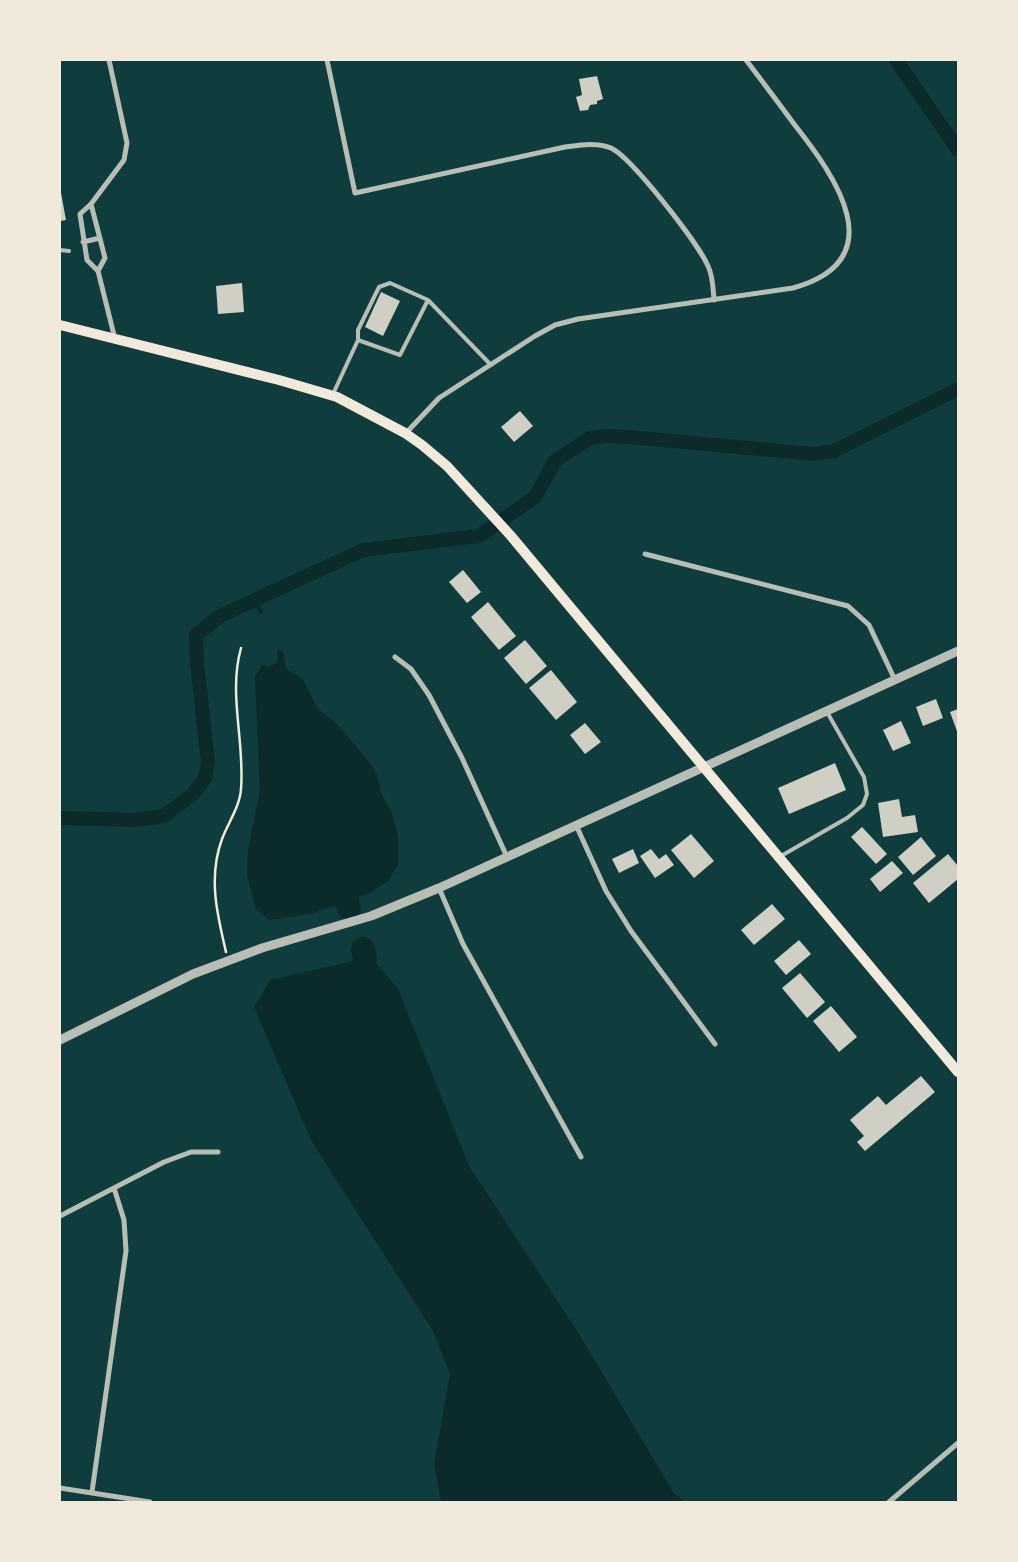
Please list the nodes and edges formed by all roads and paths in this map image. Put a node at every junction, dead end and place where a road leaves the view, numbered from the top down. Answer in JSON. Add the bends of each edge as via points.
{"nodes":[{"id":1,"x":109,"y":60,"type":"edge"},
{"id":2,"x":327,"y":60,"type":"edge"},
{"id":3,"x":746,"y":60,"type":"edge"},
{"id":4,"x":91,"y":204,"type":"junction"},
{"id":5,"x":100,"y":238,"type":"junction"},
{"id":6,"x":83,"y":242,"type":"junction"},
{"id":7,"x":60,"y":250,"type":"edge"},
{"id":8,"x":69,"y":251,"type":"dead end"},
{"id":9,"x":98,"y":271,"type":"junction"},
{"id":10,"x":428,"y":300,"type":"junction"},
{"id":11,"x":714,"y":300,"type":"junction"},
{"id":12,"x":60,"y":325,"type":"edge"},
{"id":13,"x":115,"y":339,"type":"junction"},
{"id":14,"x":358,"y":340,"type":"junction"},
{"id":15,"x":490,"y":364,"type":"junction"},
{"id":16,"x":332,"y":396,"type":"junction"},
{"id":17,"x":405,"y":433,"type":"junction"},
{"id":18,"x":645,"y":554,"type":"dead end"},
{"id":19,"x":241,"y":648,"type":"dead end"},
{"id":20,"x":958,"y":651,"type":"edge"},
{"id":21,"x":395,"y":657,"type":"dead end"},
{"id":22,"x":895,"y":680,"type":"junction"},
{"id":23,"x":827,"y":712,"type":"junction"},
{"id":24,"x":705,"y":769,"type":"junction"},
{"id":25,"x":576,"y":825,"type":"junction"},
{"id":26,"x":779,"y":857,"type":"junction"},
{"id":27,"x":507,"y":858,"type":"junction"},
{"id":28,"x":439,"y":888,"type":"junction"},
{"id":29,"x":228,"y":960,"type":"junction"},
{"id":30,"x":60,"y":1040,"type":"edge"},
{"id":31,"x":715,"y":1044,"type":"dead end"},
{"id":32,"x":958,"y":1072,"type":"edge"},
{"id":33,"x":218,"y":1152,"type":"dead end"},
{"id":34,"x":582,"y":1157,"type":"dead end"},
{"id":35,"x":114,"y":1188,"type":"junction"},
{"id":36,"x":60,"y":1216,"type":"edge"},
{"id":37,"x":958,"y":1443,"type":"edge"},
{"id":38,"x":60,"y":1488,"type":"edge"},
{"id":39,"x":92,"y":1492,"type":"junction"},
{"id":40,"x":150,"y":1502,"type":"edge"},
{"id":41,"x":888,"y":1502,"type":"edge"}],
"edges":[{"from":1,"to":4,"type":"street","via":[[127,143],[124,160]]},
{"from":2,"to":11,"type":"street","via":[[355,192],[565,147],[596,145],[610,148],[633,164],[708,264]]},
{"from":3,"to":11,"type":"street","via":[[831,174],[848,212],[850,230],[847,248],[827,275],[793,288]]},
{"from":4,"to":5,"type":"street"},
{"from":4,"to":6,"type":"street","via":[[80,214]]},
{"from":5,"to":6,"type":"street"},
{"from":5,"to":9,"type":"street","via":[[105,258]]},
{"from":6,"to":9,"type":"street","via":[[87,260]]},
{"from":7,"to":8,"type":"lane"},
{"from":9,"to":13,"type":"street"},
{"from":10,"to":14,"type":"lane","via":[[400,355]]},
{"from":10,"to":14,"type":"lane","via":[[390,283],[379,287],[358,330]]},
{"from":10,"to":15,"type":"lane"},
{"from":11,"to":15,"type":"street","via":[[570,321],[535,336]]},
{"from":12,"to":13,"type":"main road"},
{"from":13,"to":16,"type":"main road"},
{"from":14,"to":16,"type":"lane"},
{"from":15,"to":17,"type":"street","via":[[431,404]]},
{"from":16,"to":17,"type":"main road"},
{"from":17,"to":24,"type":"main road","via":[[447,466],[487,509]]},
{"from":18,"to":22,"type":"street","via":[[848,606],[869,625]]},
{"from":19,"to":29,"type":"path","via":[[234,683],[242,761],[241,791],[222,840],[214,876]]},
{"from":20,"to":22,"type":"street"},
{"from":21,"to":27,"type":"street","via":[[411,669],[429,695],[462,758]]},
{"from":22,"to":23,"type":"street"},
{"from":23,"to":24,"type":"street"},
{"from":23,"to":26,"type":"lane","via":[[864,777],[867,794],[862,805],[848,818]]},
{"from":24,"to":25,"type":"street"},
{"from":24,"to":26,"type":"main road"},
{"from":25,"to":27,"type":"street"},
{"from":25,"to":31,"type":"street","via":[[606,891],[631,931]]},
{"from":26,"to":32,"type":"main road"},
{"from":27,"to":28,"type":"street"},
{"from":28,"to":29,"type":"street","via":[[372,916]]},
{"from":28,"to":34,"type":"street","via":[[463,944]]},
{"from":29,"to":30,"type":"street","via":[[150,994]]},
{"from":33,"to":35,"type":"street","via":[[191,1152]]},
{"from":35,"to":36,"type":"street"},
{"from":35,"to":39,"type":"street","via":[[124,1220],[126,1251]]},
{"from":37,"to":41,"type":"street"},
{"from":38,"to":39,"type":"street"},
{"from":39,"to":40,"type":"street"}]}
